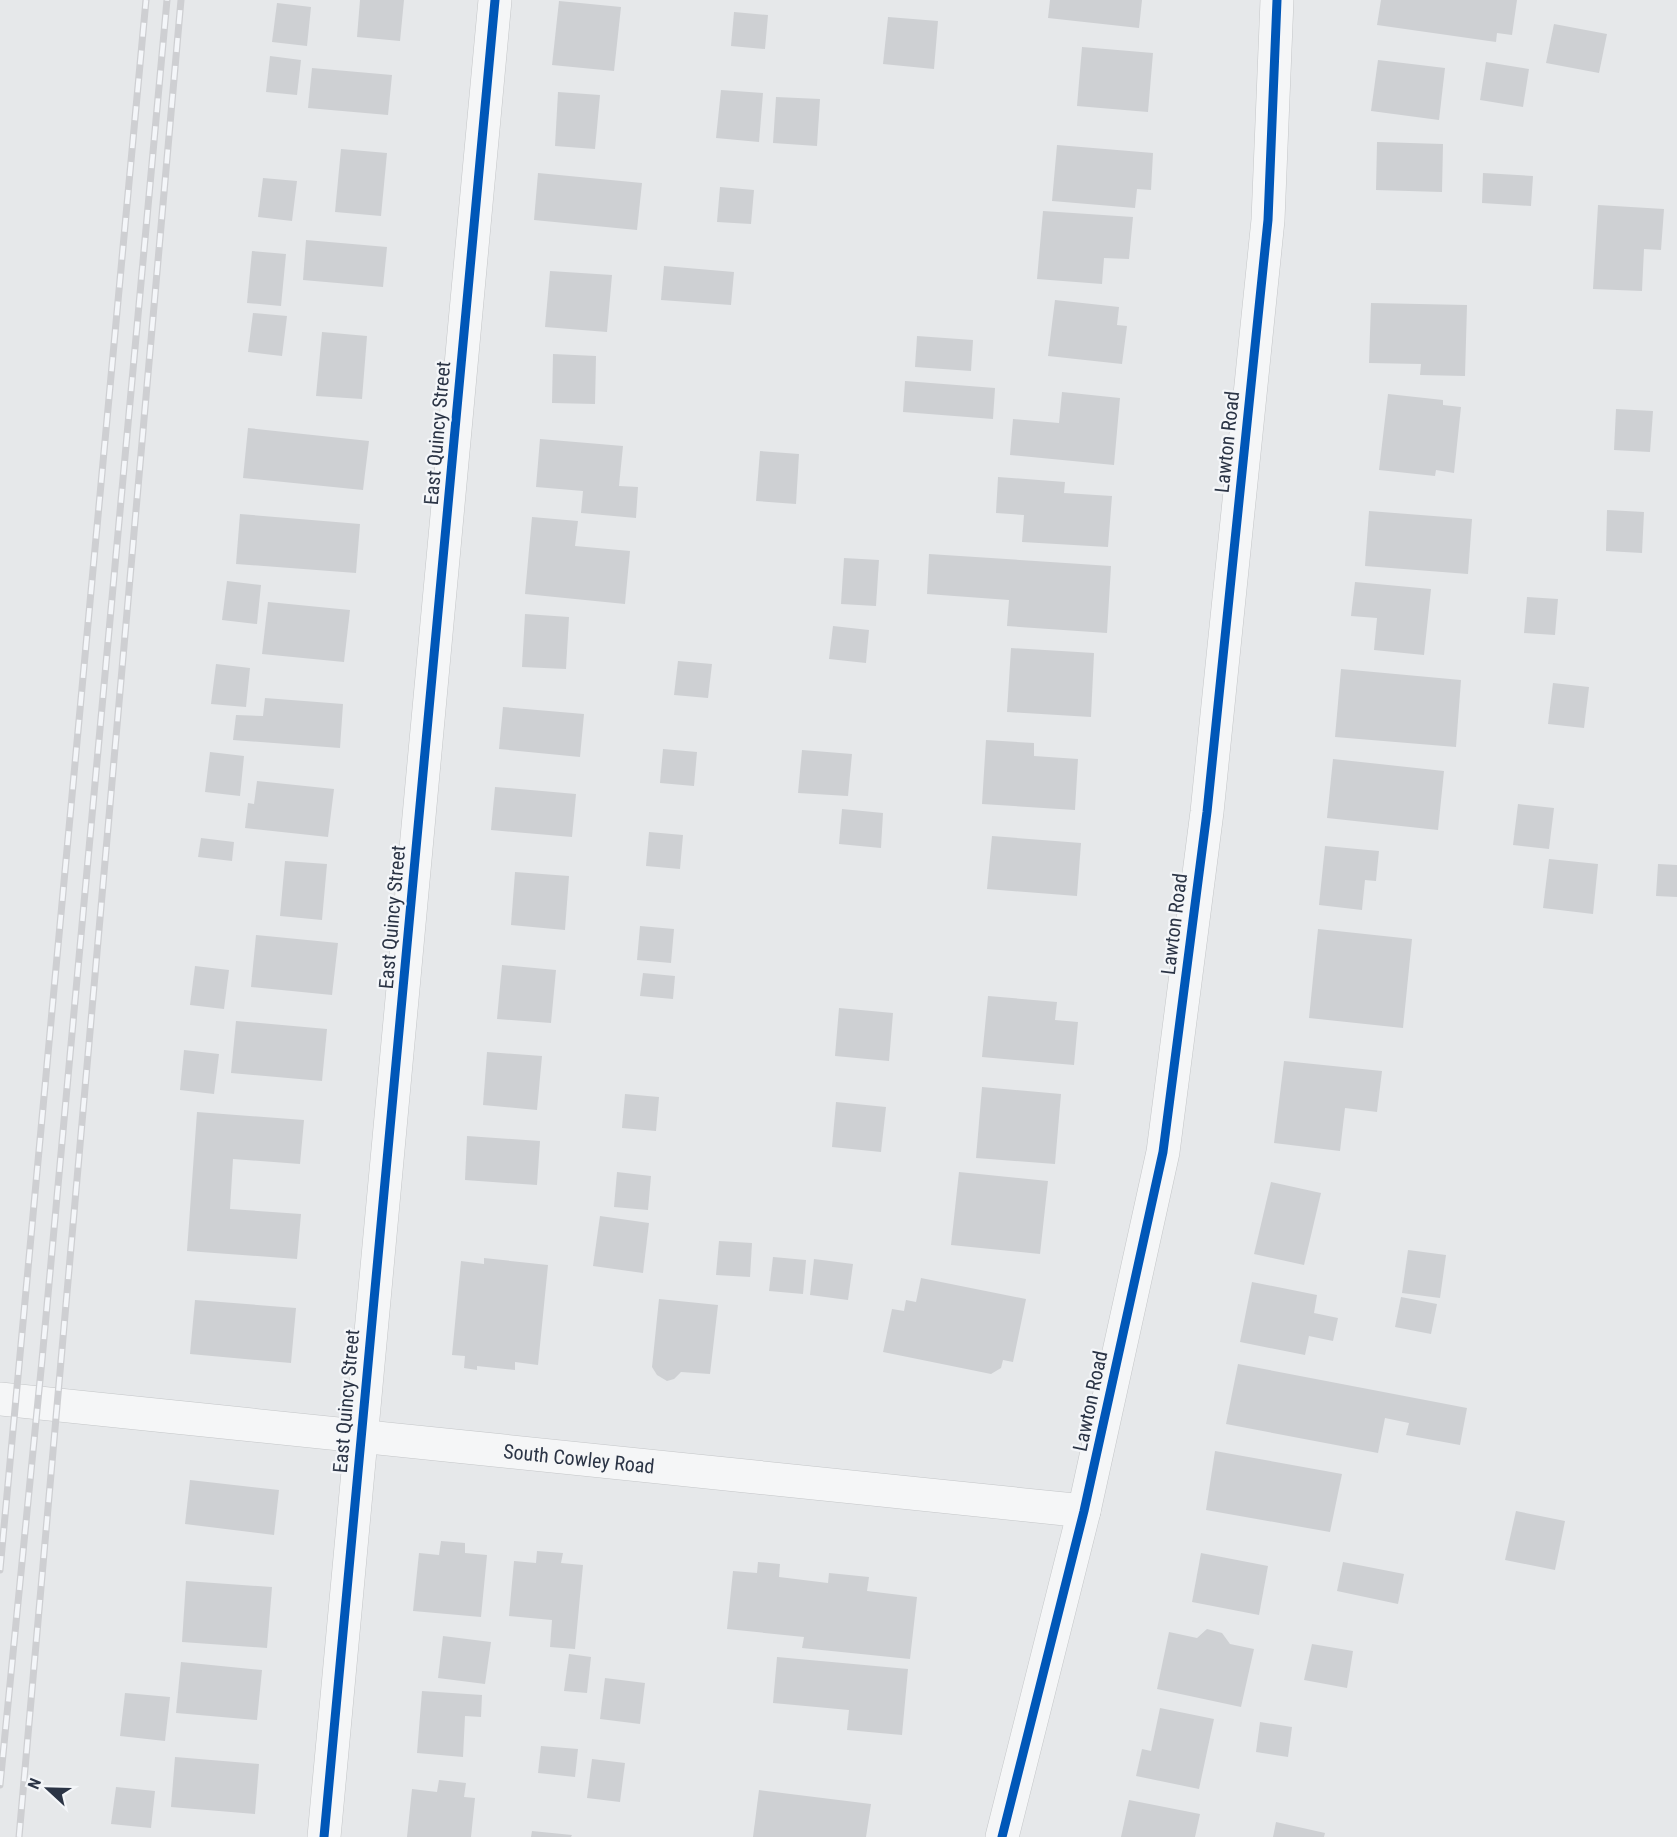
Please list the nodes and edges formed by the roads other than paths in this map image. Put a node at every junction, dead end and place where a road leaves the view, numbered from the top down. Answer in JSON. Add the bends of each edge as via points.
{"nodes":[{"id":1,"x":495,"y":0,"type":"edge"},
{"id":2,"x":1277,"y":0,"type":"edge"},
{"id":3,"x":0,"y":1400,"type":"edge"},
{"id":4,"x":362,"y":1436,"type":"junction"},
{"id":5,"x":1084,"y":1510,"type":"junction"},
{"id":6,"x":324,"y":1837,"type":"edge"},
{"id":7,"x":1002,"y":1837,"type":"edge"}],
"edges":[{"from":1,"to":4,"type":"street","name":"East Quincy Street"},
{"from":2,"to":5,"type":"street","name":"Lawton Road","via":[[1270,201],[1207,812],[1163,1152]]},
{"from":3,"to":4,"type":"street","name":"South Cowley Road"},
{"from":4,"to":5,"type":"street","name":"South Cowley Road"},
{"from":4,"to":6,"type":"street","name":"East Quincy Street"},
{"from":5,"to":7,"type":"street","name":"Lawton Road"}]}
